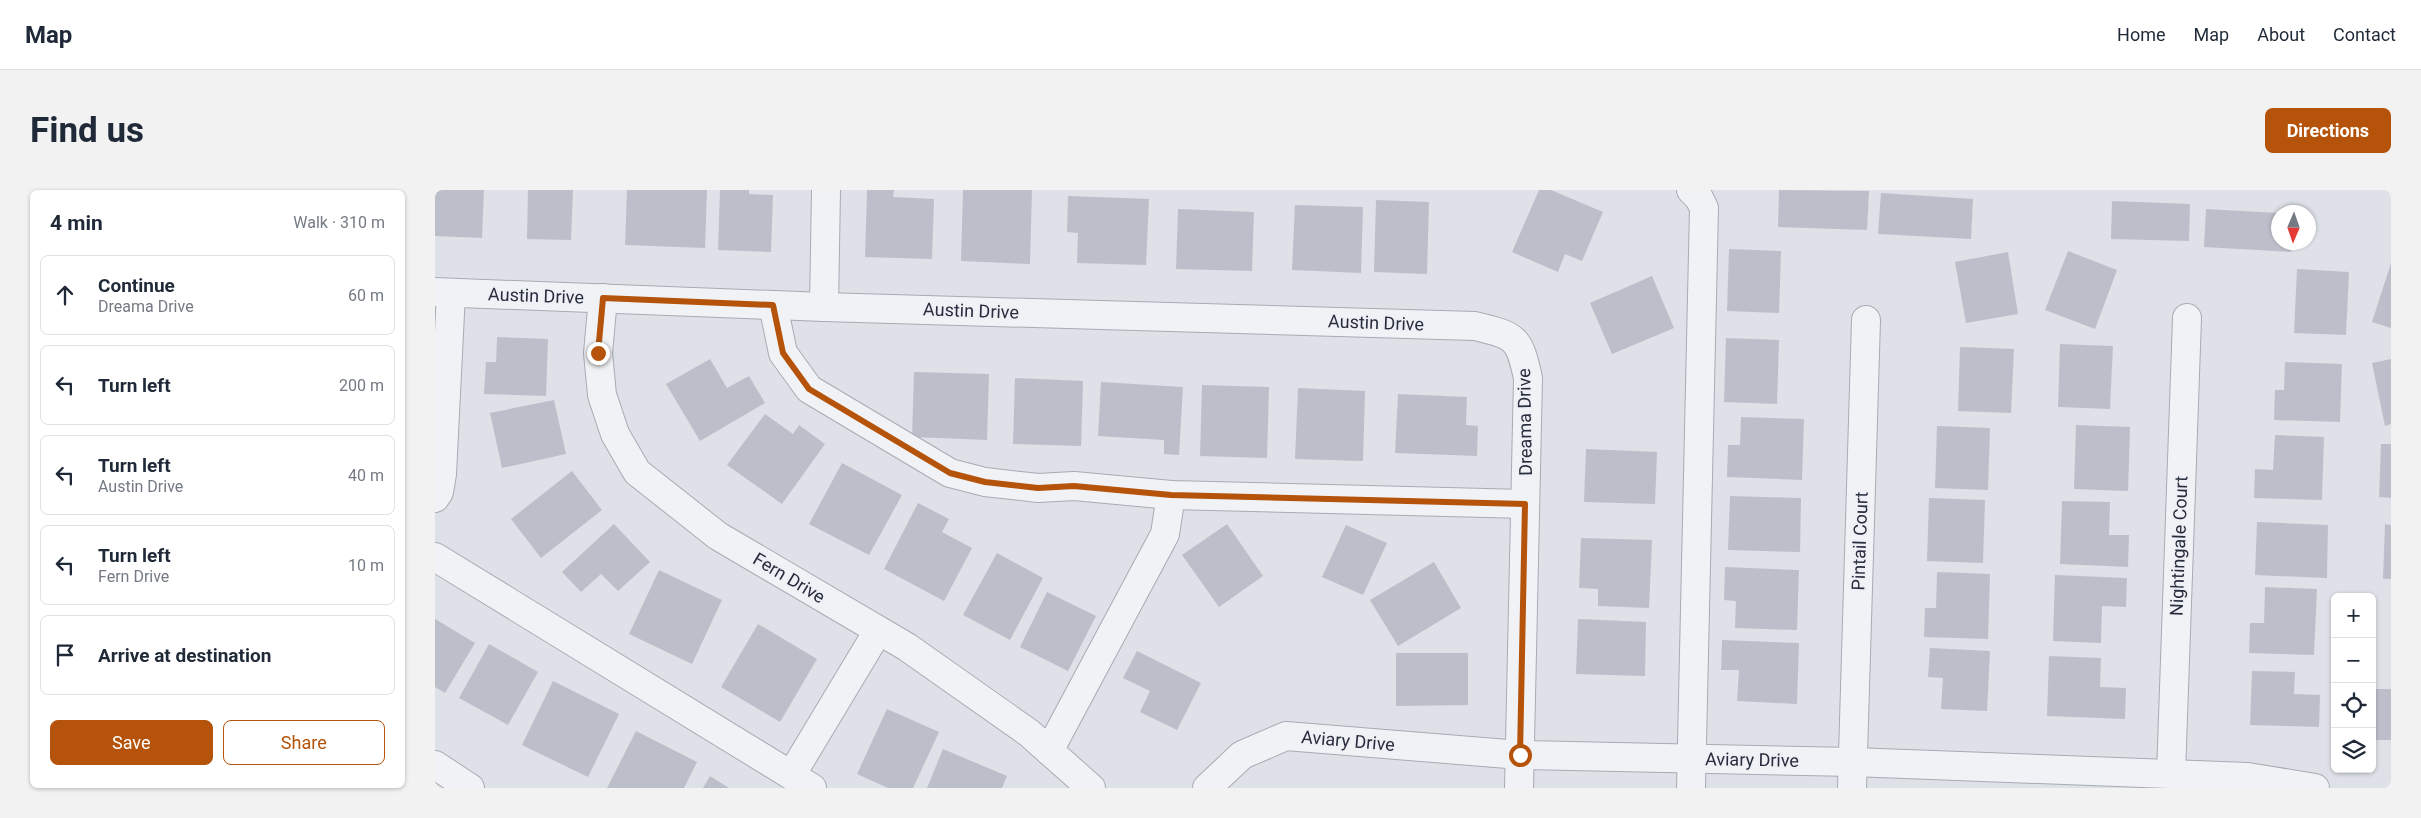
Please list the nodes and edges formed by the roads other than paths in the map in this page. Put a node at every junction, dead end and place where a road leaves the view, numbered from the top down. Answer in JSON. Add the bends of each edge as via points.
{"nodes":[{"id":1,"x":826,"y":190,"type":"edge"},
{"id":2,"x":1691,"y":190,"type":"edge"},
{"id":3,"x":443,"y":293,"type":"edge"},
{"id":4,"x":603,"y":298,"type":"junction"},
{"id":5,"x":773,"y":305,"type":"junction"},
{"id":6,"x":824,"y":307,"type":"junction"},
{"id":7,"x":2187,"y":318,"type":"dead end"},
{"id":8,"x":1866,"y":320,"type":"dead end"},
{"id":9,"x":1506,"y":333,"type":"joint"},
{"id":10,"x":1171,"y":495,"type":"junction"},
{"id":11,"x":435,"y":498,"type":"edge"},
{"id":12,"x":1525,"y":504,"type":"junction"},
{"id":13,"x":435,"y":557,"type":"edge"},
{"id":14,"x":878,"y":631,"type":"junction"},
{"id":15,"x":1049,"y":750,"type":"junction"},
{"id":16,"x":1520,"y":755,"type":"junction"},
{"id":17,"x":1692,"y":759,"type":"junction"},
{"id":18,"x":435,"y":765,"type":"edge"},
{"id":19,"x":2171,"y":774,"type":"junction"},
{"id":20,"x":1853,"y":775,"type":"edge"},
{"id":21,"x":802,"y":781,"type":"edge"},
{"id":22,"x":470,"y":788,"type":"edge"},
{"id":23,"x":1091,"y":788,"type":"edge"},
{"id":24,"x":1207,"y":788,"type":"edge"},
{"id":25,"x":1519,"y":788,"type":"edge"},
{"id":26,"x":1691,"y":788,"type":"edge"},
{"id":27,"x":2315,"y":788,"type":"edge"}],
"edges":[{"from":1,"to":6,"type":"street"},
{"from":2,"to":17,"type":"street","via":[[1705,208]]},
{"from":3,"to":4,"type":"street","name":"Austin Drive"},
{"from":3,"to":11,"type":"street","via":[[442,474]]},
{"from":4,"to":5,"type":"street","name":"Austin Drive"},
{"from":4,"to":14,"type":"street","name":"Fern Drive","via":[[598,353],[602,395],[615,434],[637,472],[717,536]]},
{"from":5,"to":6,"type":"street","name":"Austin Drive"},
{"from":5,"to":10,"type":"street","via":[[783,353],[809,389],[950,473],[985,482],[1038,488],[1074,486]]},
{"from":6,"to":9,"type":"street","name":"Austin Drive","via":[[1475,326]]},
{"from":7,"to":19,"type":"street","name":"Nightingale Court"},
{"from":8,"to":20,"type":"street","name":"Pintail Court"},
{"from":9,"to":12,"type":"street","name":"Dreama Drive","via":[[1522,350],[1527,378]]},
{"from":10,"to":12,"type":"street"},
{"from":10,"to":15,"type":"street","via":[[1165,534]]},
{"from":12,"to":16,"type":"street","name":"Dreama Drive"},
{"from":13,"to":21,"type":"street"},
{"from":14,"to":15,"type":"street","name":"Fern Drive","via":[[907,647]]},
{"from":14,"to":21,"type":"street"},
{"from":15,"to":23,"type":"street","name":"Fern Drive"},
{"from":16,"to":17,"type":"street","name":"Aviary Drive"},
{"from":16,"to":24,"type":"street","name":"Aviary Drive","via":[[1286,736],[1242,754]]},
{"from":16,"to":25,"type":"street","name":"Dreama Drive"},
{"from":17,"to":20,"type":"street","name":"Aviary Drive"},
{"from":17,"to":26,"type":"street"},
{"from":18,"to":22,"type":"street"},
{"from":19,"to":20,"type":"street","name":"Aviary Drive"},
{"from":19,"to":27,"type":"street","name":"Aviary Drive","via":[[2248,777]]}]}
